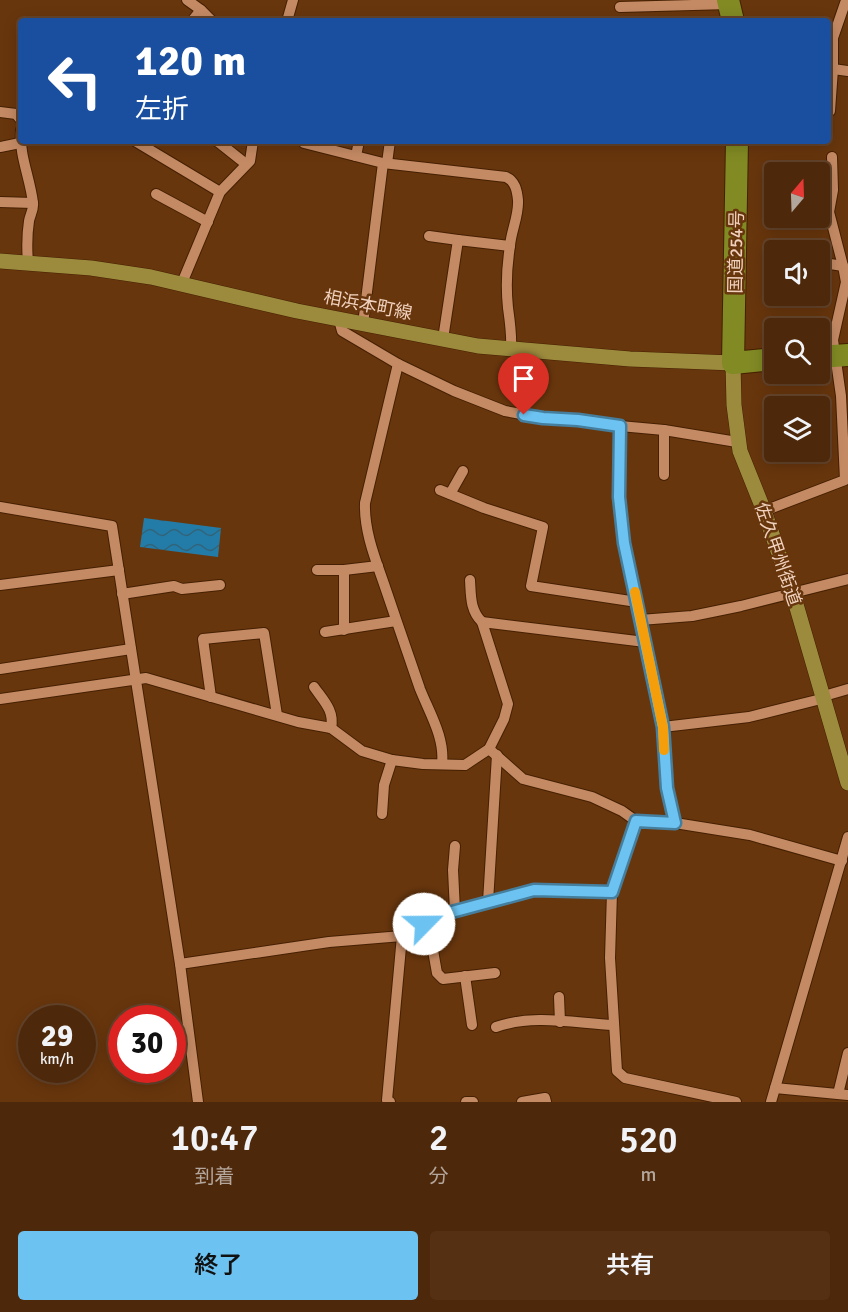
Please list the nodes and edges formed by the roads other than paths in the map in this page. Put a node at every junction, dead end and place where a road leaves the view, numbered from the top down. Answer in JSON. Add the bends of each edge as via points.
{"nodes":[{"id":1,"x":187,"y":0,"type":"edge"},
{"id":2,"x":293,"y":0,"type":"edge"},
{"id":3,"x":845,"y":3,"type":"dead end"},
{"id":4,"x":620,"y":7,"type":"dead end"},
{"id":5,"x":730,"y":8,"type":"edge"},
{"id":6,"x":201,"y":10,"type":"junction"},
{"id":7,"x":194,"y":18,"type":"edge"},
{"id":8,"x":209,"y":18,"type":"edge"},
{"id":9,"x":288,"y":18,"type":"edge"},
{"id":10,"x":831,"y":38,"type":"edge"},
{"id":11,"x":833,"y":69,"type":"junction"},
{"id":12,"x":848,"y":71,"type":"edge"},
{"id":13,"x":831,"y":97,"type":"edge"},
{"id":14,"x":0,"y":112,"type":"edge"},
{"id":15,"x":18,"y":116,"type":"edge"},
{"id":16,"x":18,"y":143,"type":"edge"},
{"id":17,"x":20,"y":144,"type":"edge"},
{"id":18,"x":140,"y":144,"type":"edge"},
{"id":19,"x":221,"y":144,"type":"edge"},
{"id":20,"x":253,"y":144,"type":"edge"},
{"id":21,"x":308,"y":144,"type":"edge"},
{"id":22,"x":358,"y":144,"type":"edge"},
{"id":23,"x":389,"y":144,"type":"edge"},
{"id":24,"x":737,"y":144,"type":"edge"},
{"id":25,"x":0,"y":147,"type":"edge"},
{"id":26,"x":356,"y":156,"type":"junction"},
{"id":27,"x":832,"y":157,"type":"dead end"},
{"id":28,"x":385,"y":163,"type":"junction"},
{"id":29,"x":246,"y":164,"type":"junction"},
{"id":30,"x":220,"y":192,"type":"junction"},
{"id":31,"x":156,"y":194,"type":"dead end"},
{"id":32,"x":0,"y":202,"type":"edge"},
{"id":33,"x":33,"y":203,"type":"junction"},
{"id":34,"x":208,"y":222,"type":"junction"},
{"id":35,"x":429,"y":236,"type":"dead end"},
{"id":36,"x":458,"y":240,"type":"junction"},
{"id":37,"x":510,"y":246,"type":"junction"},
{"id":38,"x":0,"y":261,"type":"edge"},
{"id":39,"x":28,"y":263,"type":"junction"},
{"id":40,"x":830,"y":264,"type":"dead end"},
{"id":41,"x":843,"y":266,"type":"junction"},
{"id":42,"x":182,"y":283,"type":"junction"},
{"id":43,"x":339,"y":320,"type":"junction"},
{"id":44,"x":363,"y":324,"type":"junction"},
{"id":45,"x":443,"y":339,"type":"junction"},
{"id":46,"x":511,"y":350,"type":"junction"},
{"id":47,"x":834,"y":356,"type":"edge"},
{"id":48,"x":764,"y":360,"type":"edge"},
{"id":49,"x":732,"y":363,"type":"junction"},
{"id":50,"x":398,"y":364,"type":"junction"},
{"id":51,"x":620,"y":426,"type":"junction"},
{"id":52,"x":664,"y":430,"type":"junction"},
{"id":53,"x":737,"y":442,"type":"junction"},
{"id":54,"x":463,"y":471,"type":"dead end"},
{"id":55,"x":664,"y":475,"type":"dead end"},
{"id":56,"x":0,"y":507,"type":"edge"},
{"id":57,"x":764,"y":511,"type":"junction"},
{"id":58,"x":378,"y":566,"type":"junction"},
{"id":59,"x":119,"y":570,"type":"junction"},
{"id":60,"x":317,"y":570,"type":"dead end"},
{"id":61,"x":344,"y":570,"type":"junction"},
{"id":62,"x":848,"y":579,"type":"edge"},
{"id":63,"x":470,"y":580,"type":"dead end"},
{"id":64,"x":0,"y":585,"type":"edge"},
{"id":65,"x":220,"y":585,"type":"dead end"},
{"id":66,"x":122,"y":594,"type":"junction"},
{"id":67,"x":793,"y":594,"type":"junction"},
{"id":68,"x":637,"y":602,"type":"junction"},
{"id":69,"x":640,"y":620,"type":"junction"},
{"id":70,"x":396,"y":621,"type":"junction"},
{"id":71,"x":482,"y":622,"type":"junction"},
{"id":72,"x":344,"y":630,"type":"junction"},
{"id":73,"x":326,"y":632,"type":"dead end"},
{"id":74,"x":645,"y":642,"type":"junction"},
{"id":75,"x":131,"y":649,"type":"junction"},
{"id":76,"x":0,"y":669,"type":"edge"},
{"id":77,"x":136,"y":679,"type":"junction"},
{"id":78,"x":314,"y":687,"type":"dead end"},
{"id":79,"x":848,"y":689,"type":"edge"},
{"id":80,"x":0,"y":696,"type":"edge"},
{"id":81,"x":824,"y":696,"type":"junction"},
{"id":82,"x":211,"y":697,"type":"junction"},
{"id":83,"x":277,"y":715,"type":"junction"},
{"id":84,"x":663,"y":727,"type":"junction"},
{"id":85,"x":331,"y":728,"type":"junction"},
{"id":86,"x":493,"y":752,"type":"junction"},
{"id":87,"x":392,"y":760,"type":"junction"},
{"id":88,"x":442,"y":764,"type":"junction"},
{"id":89,"x":848,"y":783,"type":"edge"},
{"id":90,"x":382,"y":814,"type":"dead end"},
{"id":91,"x":636,"y":821,"type":"junction"},
{"id":92,"x":675,"y":823,"type":"junction"},
{"id":93,"x":848,"y":837,"type":"edge"},
{"id":94,"x":455,"y":846,"type":"dead end"},
{"id":95,"x":842,"y":861,"type":"junction"},
{"id":96,"x":612,"y":892,"type":"junction"},
{"id":97,"x":488,"y":902,"type":"junction"},
{"id":98,"x":455,"y":911,"type":"junction"},
{"id":99,"x":424,"y":924,"type":"junction"},
{"id":100,"x":402,"y":936,"type":"junction"},
{"id":101,"x":180,"y":964,"type":"junction"},
{"id":102,"x":495,"y":973,"type":"dead end"},
{"id":103,"x":465,"y":976,"type":"junction"},
{"id":104,"x":559,"y":996,"type":"dead end"},
{"id":105,"x":560,"y":1022,"type":"junction"},
{"id":106,"x":472,"y":1025,"type":"dead end"},
{"id":107,"x":613,"y":1025,"type":"junction"},
{"id":108,"x":496,"y":1027,"type":"dead end"},
{"id":109,"x":848,"y":1053,"type":"edge"},
{"id":110,"x":776,"y":1088,"type":"junction"},
{"id":111,"x":843,"y":1095,"type":"edge"},
{"id":112,"x":198,"y":1102,"type":"edge"},
{"id":113,"x":390,"y":1102,"type":"edge"},
{"id":114,"x":466,"y":1102,"type":"edge"},
{"id":115,"x":473,"y":1102,"type":"edge"},
{"id":116,"x":522,"y":1102,"type":"edge"},
{"id":117,"x":546,"y":1102,"type":"edge"},
{"id":118,"x":736,"y":1102,"type":"edge"},
{"id":119,"x":771,"y":1102,"type":"edge"}],
"edges":[{"from":1,"to":6,"type":"street"},
{"from":2,"to":9,"type":"street"},
{"from":3,"to":10,"type":"street"},
{"from":4,"to":5,"type":"street"},
{"from":6,"to":7,"type":"street"},
{"from":6,"to":8,"type":"street"},
{"from":10,"to":11,"type":"street"},
{"from":11,"to":12,"type":"street"},
{"from":11,"to":13,"type":"street"},
{"from":14,"to":15,"type":"street"},
{"from":16,"to":25,"type":"street"},
{"from":17,"to":33,"type":"street"},
{"from":18,"to":30,"type":"street"},
{"from":19,"to":29,"type":"street"},
{"from":20,"to":29,"type":"street"},
{"from":21,"to":26,"type":"street"},
{"from":22,"to":26,"type":"street"},
{"from":23,"to":28,"type":"street"},
{"from":24,"to":49,"type":"highway","name":"国道254号"},
{"from":26,"to":28,"type":"street"},
{"from":27,"to":41,"type":"street","via":[[829,212]]},
{"from":28,"to":37,"type":"street","via":[[511,179],[518,202]]},
{"from":28,"to":44,"type":"street"},
{"from":29,"to":30,"type":"street"},
{"from":30,"to":34,"type":"street"},
{"from":31,"to":34,"type":"street"},
{"from":32,"to":33,"type":"street"},
{"from":33,"to":39,"type":"street"},
{"from":34,"to":42,"type":"street"},
{"from":35,"to":36,"type":"street"},
{"from":36,"to":37,"type":"street"},
{"from":36,"to":45,"type":"street"},
{"from":37,"to":46,"type":"street"},
{"from":38,"to":39,"type":"main road","name":"相浜本町線"},
{"from":39,"to":42,"type":"main road","name":"相浜本町線","via":[[91,268]]},
{"from":40,"to":41,"type":"street"},
{"from":41,"to":47,"type":"street","via":[[846,282],[833,340]]},
{"from":42,"to":43,"type":"main road","name":"相浜本町線"},
{"from":43,"to":44,"type":"main road","name":"相浜本町線"},
{"from":43,"to":50,"type":"street","via":[[342,331],[350,337]]},
{"from":44,"to":45,"type":"main road","name":"相浜本町線"},
{"from":45,"to":46,"type":"main road","name":"相浜本町線"},
{"from":46,"to":49,"type":"main road","name":"相浜本町線"},
{"from":47,"to":57,"type":"street","via":[[841,396],[845,480]]},
{"from":48,"to":49,"type":"highway"},
{"from":49,"to":53,"type":"main road","name":"佐久甲州街道"},
{"from":50,"to":51,"type":"street","via":[[505,411]]},
{"from":50,"to":58,"type":"street","via":[[365,503],[366,526]]},
{"from":51,"to":52,"type":"street"},
{"from":51,"to":68,"type":"street","via":[[619,497]]},
{"from":52,"to":53,"type":"street"},
{"from":52,"to":55,"type":"street"},
{"from":53,"to":57,"type":"main road","name":"佐久甲州街道"},
{"from":54,"to":68,"type":"street","via":[[445,492],[543,527],[531,586]]},
{"from":56,"to":59,"type":"street","via":[[112,526]]},
{"from":57,"to":67,"type":"main road","name":"佐久甲州街道"},
{"from":58,"to":61,"type":"street"},
{"from":58,"to":70,"type":"street"},
{"from":59,"to":64,"type":"street"},
{"from":59,"to":66,"type":"street"},
{"from":60,"to":61,"type":"street"},
{"from":61,"to":72,"type":"street"},
{"from":62,"to":67,"type":"street"},
{"from":63,"to":71,"type":"street","via":[[472,607]]},
{"from":65,"to":66,"type":"street","via":[[182,590],[174,586]]},
{"from":66,"to":75,"type":"street"},
{"from":67,"to":69,"type":"street","via":[[692,616]]},
{"from":67,"to":81,"type":"main road","name":"佐久甲州街道"},
{"from":68,"to":69,"type":"street"},
{"from":69,"to":74,"type":"street"},
{"from":70,"to":72,"type":"street"},
{"from":70,"to":88,"type":"street","via":[[438,733]]},
{"from":71,"to":74,"type":"street"},
{"from":71,"to":86,"type":"street","via":[[508,704]]},
{"from":72,"to":73,"type":"street"},
{"from":74,"to":84,"type":"street"},
{"from":75,"to":76,"type":"street"},
{"from":75,"to":77,"type":"street"},
{"from":77,"to":80,"type":"street"},
{"from":77,"to":82,"type":"street","via":[[146,678]]},
{"from":77,"to":101,"type":"street"},
{"from":78,"to":85,"type":"street","via":[[330,710]]},
{"from":79,"to":81,"type":"street"},
{"from":81,"to":84,"type":"street","via":[[749,717]]},
{"from":81,"to":89,"type":"main road","name":"佐久甲州街道"},
{"from":82,"to":83,"type":"street"},
{"from":82,"to":83,"type":"street","via":[[203,639],[264,633]]},
{"from":83,"to":85,"type":"street"},
{"from":84,"to":92,"type":"street","via":[[667,788]]},
{"from":85,"to":87,"type":"street","via":[[362,751]]},
{"from":86,"to":88,"type":"street","via":[[465,765]]},
{"from":86,"to":91,"type":"street","via":[[523,779],[592,797]]},
{"from":86,"to":97,"type":"street"},
{"from":87,"to":88,"type":"street"},
{"from":87,"to":90,"type":"street","via":[[384,785]]},
{"from":91,"to":92,"type":"street"},
{"from":91,"to":96,"type":"street"},
{"from":92,"to":95,"type":"street","via":[[750,835]]},
{"from":93,"to":95,"type":"street"},
{"from":94,"to":98,"type":"street"},
{"from":95,"to":110,"type":"street"},
{"from":96,"to":97,"type":"street","via":[[534,890]]},
{"from":96,"to":107,"type":"street"},
{"from":97,"to":98,"type":"street"},
{"from":98,"to":99,"type":"street"},
{"from":99,"to":100,"type":"street"},
{"from":99,"to":103,"type":"street","via":[[437,973],[443,979]]},
{"from":100,"to":101,"type":"street","via":[[329,942]]},
{"from":100,"to":113,"type":"street","via":[[387,1100]]},
{"from":101,"to":112,"type":"street"},
{"from":102,"to":103,"type":"street"},
{"from":103,"to":106,"type":"street"},
{"from":104,"to":105,"type":"street"},
{"from":105,"to":107,"type":"street"},
{"from":105,"to":108,"type":"street","via":[[522,1020]]},
{"from":107,"to":118,"type":"street","via":[[617,1071],[625,1078]]},
{"from":109,"to":111,"type":"street"},
{"from":110,"to":111,"type":"street"},
{"from":110,"to":119,"type":"street"},
{"from":114,"to":115,"type":"street"},
{"from":116,"to":117,"type":"street","via":[[545,1098]]}]}
